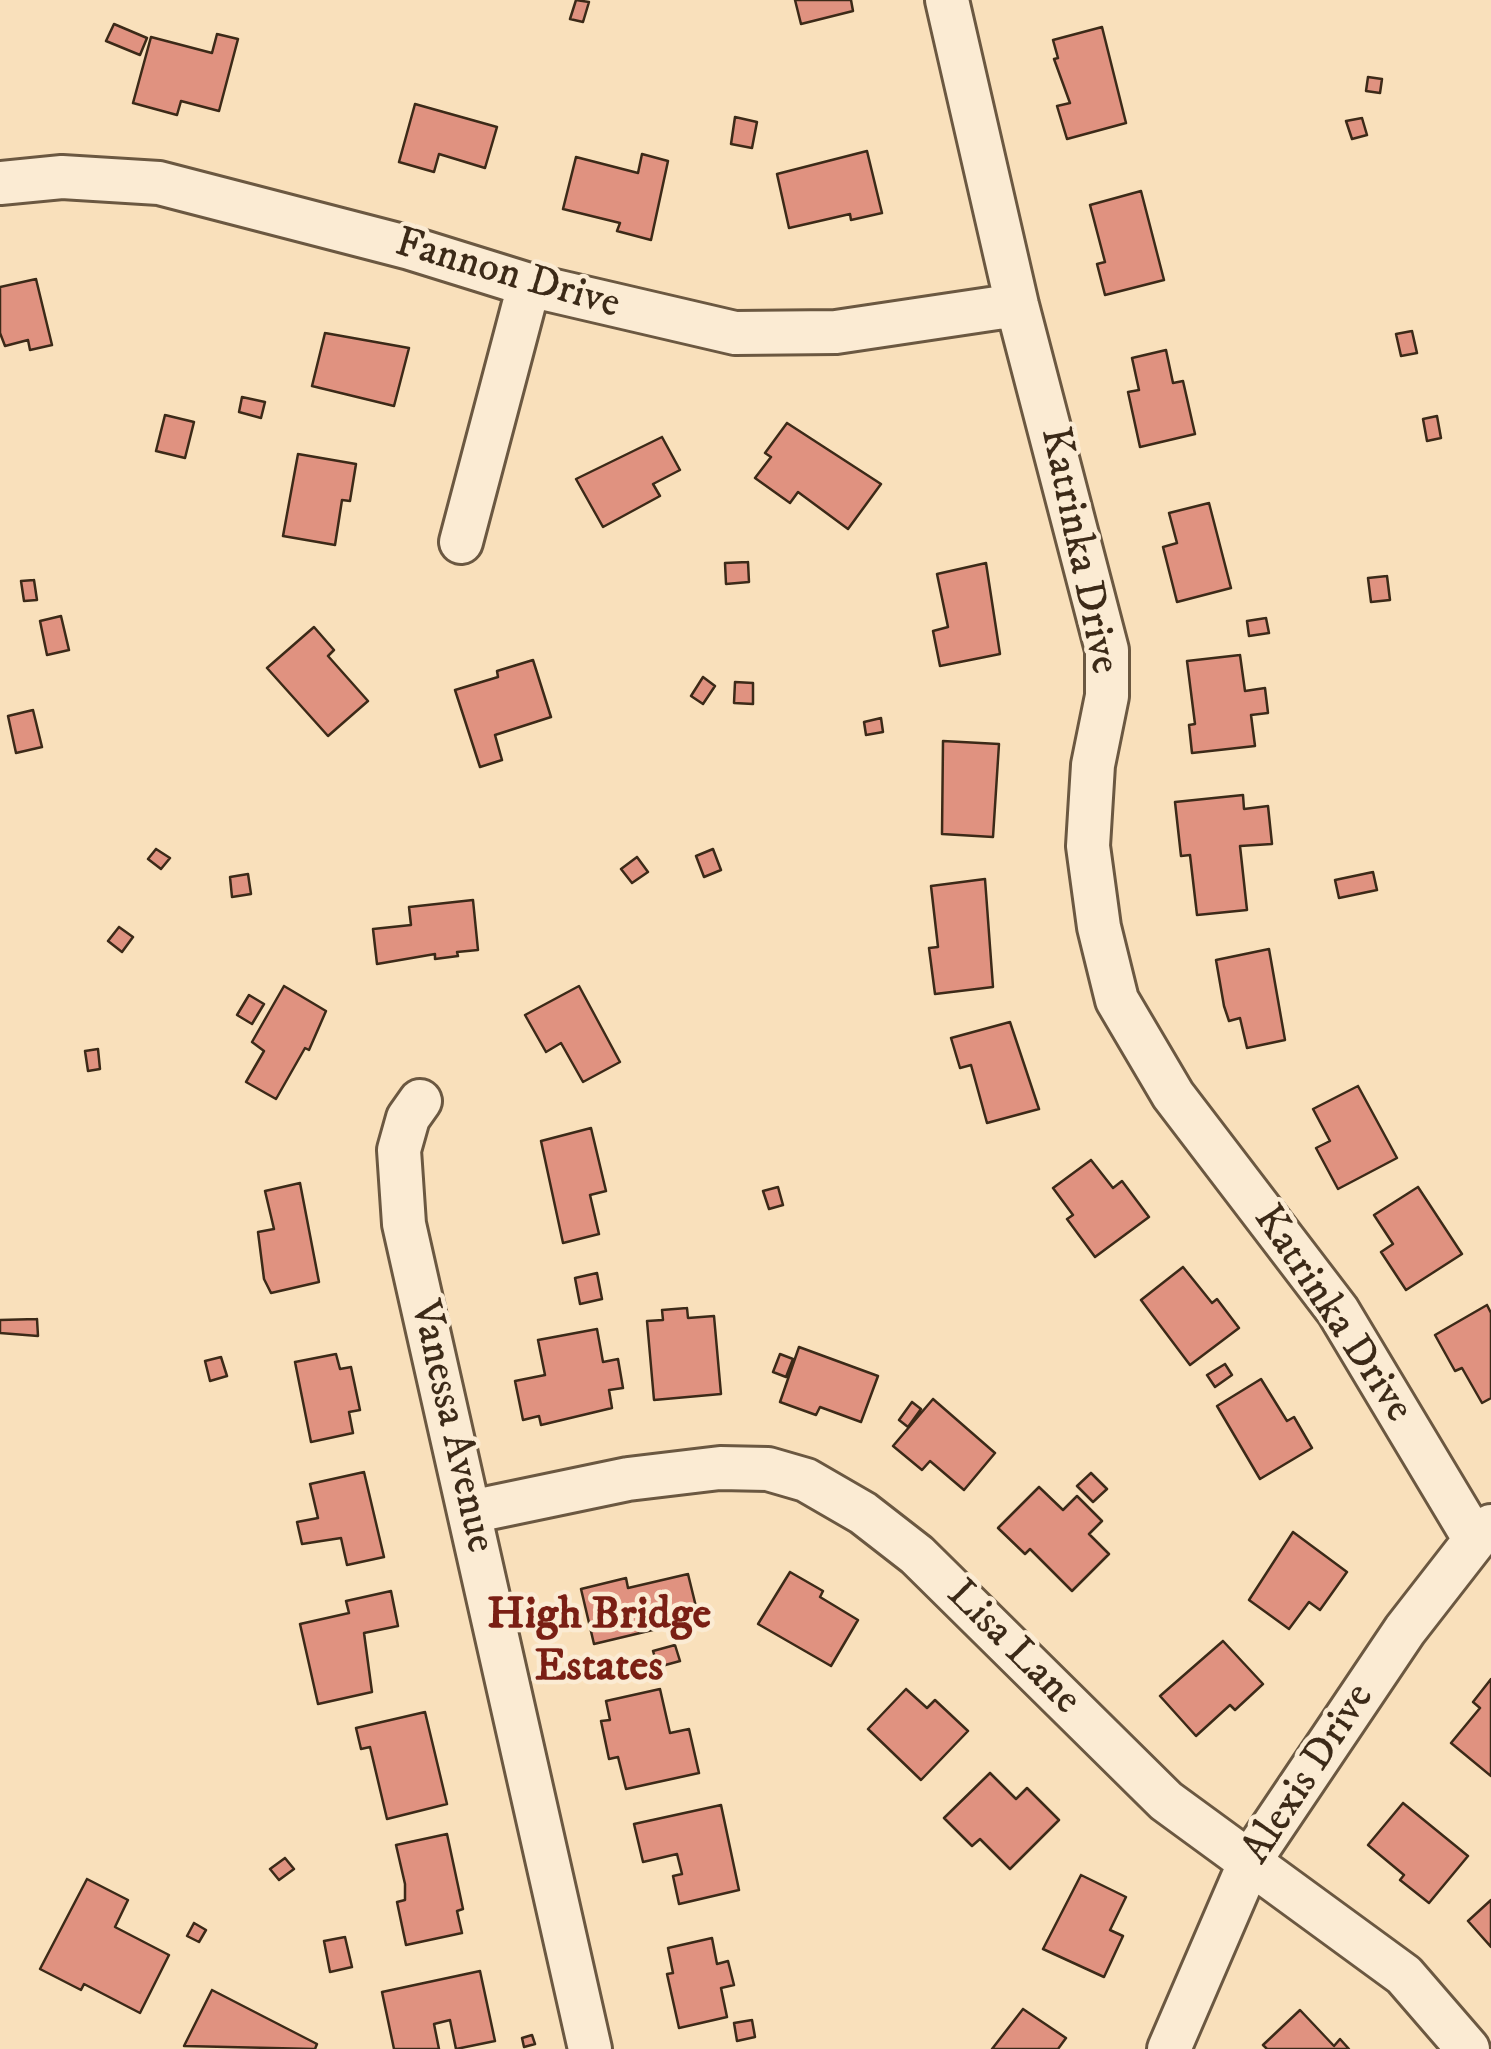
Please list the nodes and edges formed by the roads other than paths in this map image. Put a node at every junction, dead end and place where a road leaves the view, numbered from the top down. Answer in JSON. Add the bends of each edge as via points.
{"nodes":[{"id":1,"x":947,"y":0,"type":"edge"},
{"id":2,"x":0,"y":183,"type":"edge"},
{"id":3,"x":530,"y":285,"type":"junction"},
{"id":4,"x":1017,"y":305,"type":"junction"},
{"id":5,"x":461,"y":542,"type":"dead end"},
{"id":6,"x":420,"y":1101,"type":"dead end"},
{"id":7,"x":470,"y":1512,"type":"junction"},
{"id":8,"x":1483,"y":1533,"type":"edge"},
{"id":9,"x":1251,"y":1859,"type":"junction"},
{"id":10,"x":590,"y":2049,"type":"edge"},
{"id":11,"x":1169,"y":2049,"type":"edge"},
{"id":12,"x":1468,"y":2049,"type":"edge"}],
"edges":[{"from":1,"to":4,"type":"street","name":"Katrinka Drive"},
{"from":2,"to":3,"type":"street","name":"Fannon Drive","via":[[62,177],[159,183]]},
{"from":3,"to":4,"type":"street","name":"Fannon Drive","via":[[745,334],[836,332]]},
{"from":3,"to":5,"type":"street"},
{"from":4,"to":8,"type":"street","name":"Katrinka Drive","via":[[1107,650],[1088,846],[1117,1000],[1173,1096],[1338,1311]]},
{"from":6,"to":7,"type":"street","name":"Vanessa Avenue","via":[[402,1132],[400,1196]]},
{"from":7,"to":9,"type":"street","name":"Lisa Lane","via":[[702,1470],[768,1469],[806,1480],[864,1513],[916,1555],[1166,1801]]},
{"from":7,"to":10,"type":"street","name":"Vanessa Avenue"},
{"from":8,"to":9,"type":"street","name":"Alexis Drive","via":[[1405,1630]]},
{"from":9,"to":11,"type":"street","name":"Alexis Drive"},
{"from":9,"to":12,"type":"street","name":"Lisa Lane","via":[[1404,1975]]}]}
